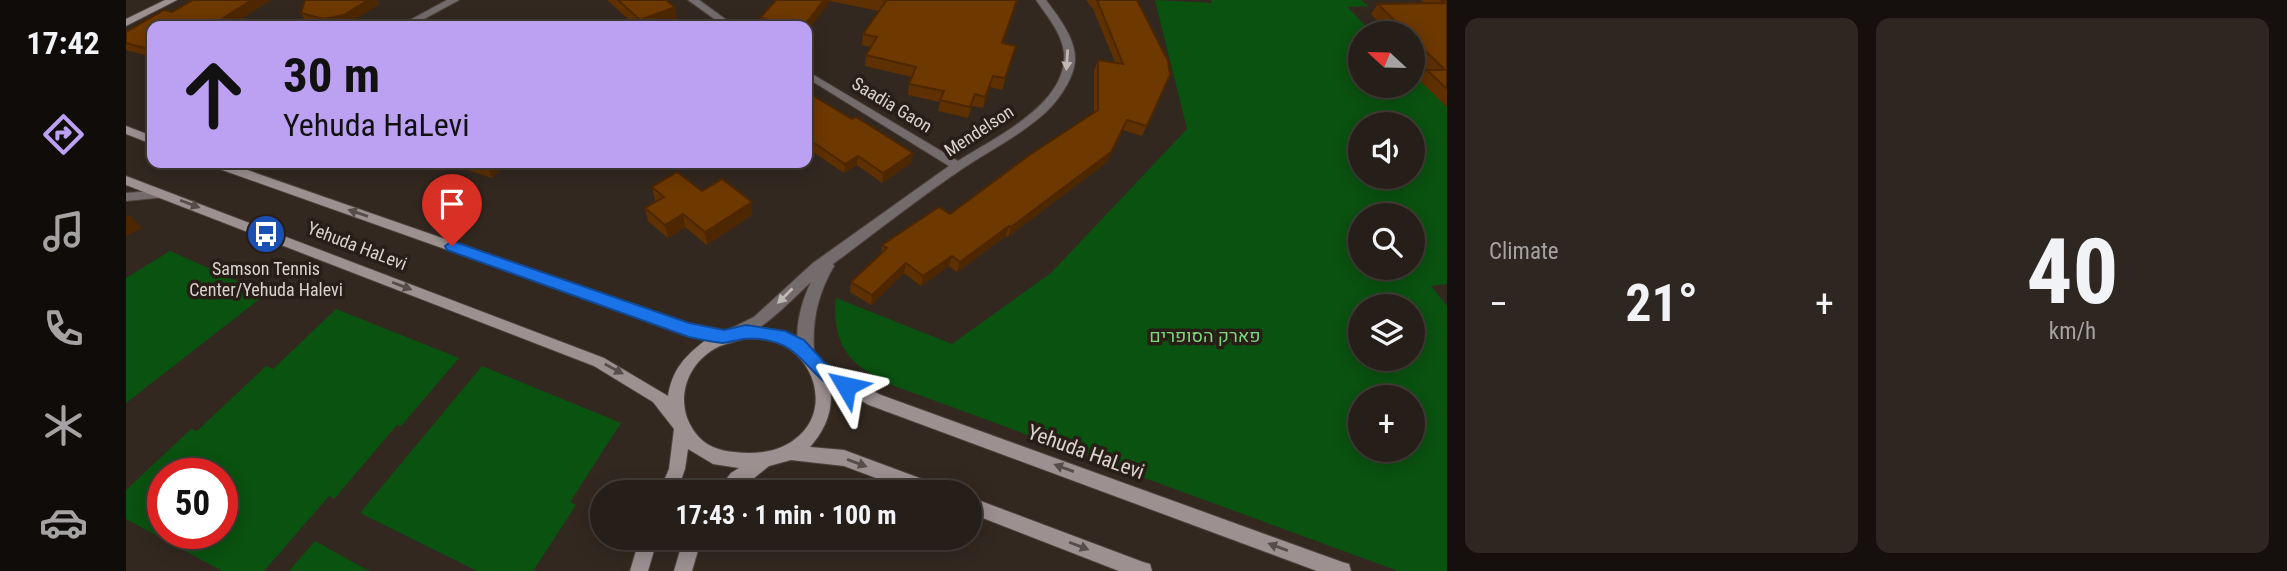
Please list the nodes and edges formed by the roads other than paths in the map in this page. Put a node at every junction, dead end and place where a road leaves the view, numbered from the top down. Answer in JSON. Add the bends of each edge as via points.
{"nodes":[{"id":1,"x":172,"y":0,"type":"edge"},
{"id":2,"x":454,"y":0,"type":"edge"},
{"id":3,"x":694,"y":0,"type":"edge"},
{"id":4,"x":1041,"y":0,"type":"edge"},
{"id":5,"x":414,"y":21,"type":"edge"},
{"id":6,"x":723,"y":21,"type":"edge"},
{"id":7,"x":126,"y":23,"type":"edge"},
{"id":8,"x":812,"y":77,"type":"edge"},
{"id":9,"x":126,"y":131,"type":"edge"},
{"id":10,"x":147,"y":138,"type":"edge"},
{"id":11,"x":958,"y":166,"type":"junction"},
{"id":12,"x":229,"y":168,"type":"edge"},
{"id":13,"x":126,"y":180,"type":"edge"},
{"id":14,"x":162,"y":194,"type":"junction"},
{"id":15,"x":126,"y":197,"type":"edge"},
{"id":16,"x":834,"y":256,"type":"junction"},
{"id":17,"x":729,"y":335,"type":"junction"},
{"id":18,"x":806,"y":352,"type":"junction"},
{"id":19,"x":819,"y":368,"type":"junction"},
{"id":20,"x":680,"y":424,"type":"junction"},
{"id":21,"x":790,"y":452,"type":"junction"},
{"id":22,"x":767,"y":460,"type":"junction"},
{"id":23,"x":673,"y":480,"type":"edge"},
{"id":24,"x":736,"y":480,"type":"edge"},
{"id":25,"x":903,"y":480,"type":"edge"},
{"id":26,"x":982,"y":510,"type":"edge"},
{"id":27,"x":645,"y":550,"type":"edge"},
{"id":28,"x":689,"y":550,"type":"edge"},
{"id":29,"x":639,"y":571,"type":"edge"},
{"id":30,"x":682,"y":571,"type":"edge"},
{"id":31,"x":1143,"y":571,"type":"edge"},
{"id":32,"x":1342,"y":571,"type":"edge"}],
"edges":[{"from":1,"to":7,"type":"main road"},
{"from":2,"to":5,"type":"street"},
{"from":3,"to":6,"type":"street"},
{"from":4,"to":11,"type":"street","name":"Mendelson","one_way":true,"via":[[1060,27],[1069,50],[1069,67],[1045,107]]},
{"from":8,"to":11,"type":"street","name":"Saadia Gaon"},
{"from":9,"to":10,"type":"main road"},
{"from":11,"to":16,"type":"street","name":"Mendelson"},
{"from":17,"to":12,"type":"main road","name":"Yehuda HaLevi","one_way":true,"via":[[689,330]]},
{"from":13,"to":14,"type":"main road","name":"Yehuda HaLevi"},
{"from":14,"to":15,"type":"street"},
{"from":14,"to":20,"type":"main road","name":"Yehuda HaLevi","one_way":true,"via":[[599,362],[659,397]]},
{"from":16,"to":17,"type":"street","name":"Mendelson","one_way":true,"via":[[759,321]]},
{"from":16,"to":18,"type":"street","name":"Mendelson","via":[[807,306]]},
{"from":17,"to":18,"type":"main road","via":[[757,332],[779,336]]},
{"from":17,"to":20,"type":"main road","via":[[696,352],[682,369],[675,389]]},
{"from":18,"to":19,"type":"main road"},
{"from":19,"to":21,"type":"main road","via":[[826,397],[821,418]]},
{"from":32,"to":19,"type":"main road","name":"Yehuda HaLevi","one_way":true,"via":[[875,400]]},
{"from":20,"to":22,"type":"main road","via":[[696,445],[717,457],[742,463]]},
{"from":20,"to":23,"type":"main road"},
{"from":21,"to":22,"type":"main road"},
{"from":21,"to":25,"type":"main road","one_way":true,"via":[[844,458]]},
{"from":22,"to":24,"type":"main road"},
{"from":26,"to":31,"type":"main road","one_way":true},
{"from":27,"to":29,"type":"main road"},
{"from":28,"to":30,"type":"main road"}]}
